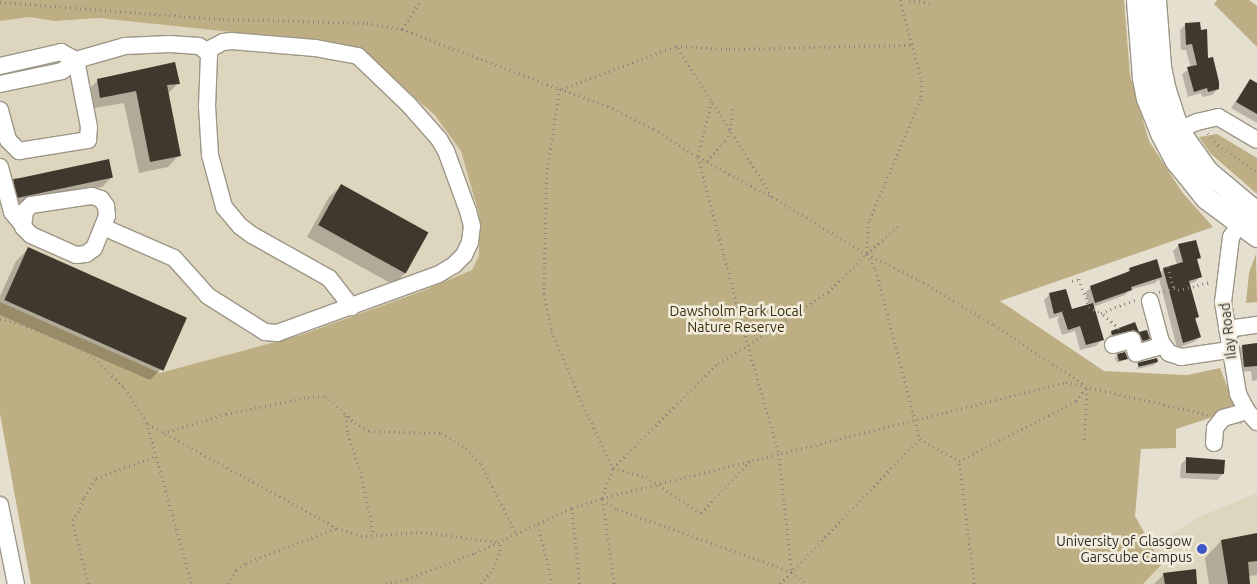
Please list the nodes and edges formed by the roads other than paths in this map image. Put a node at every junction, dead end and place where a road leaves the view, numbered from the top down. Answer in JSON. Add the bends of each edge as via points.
{"nodes":[{"id":1,"x":1137,"y":0,"type":"edge"},
{"id":2,"x":1156,"y":0,"type":"edge"},
{"id":3,"x":206,"y":50,"type":"junction"},
{"id":4,"x":76,"y":60,"type":"junction"},
{"id":5,"x":0,"y":66,"type":"edge"},
{"id":6,"x":0,"y":84,"type":"edge"},
{"id":7,"x":0,"y":110,"type":"edge"},
{"id":8,"x":1178,"y":130,"type":"junction"},
{"id":9,"x":1257,"y":140,"type":"edge"},
{"id":10,"x":0,"y":167,"type":"edge"},
{"id":11,"x":1249,"y":215,"type":"edge"},
{"id":12,"x":24,"y":217,"type":"junction"},
{"id":13,"x":103,"y":227,"type":"junction"},
{"id":14,"x":1257,"y":236,"type":"edge"},
{"id":15,"x":1149,"y":297,"type":"road end"},
{"id":16,"x":352,"y":307,"type":"junction"},
{"id":17,"x":1257,"y":326,"type":"edge"},
{"id":18,"x":1227,"y":329,"type":"junction"},
{"id":19,"x":1161,"y":342,"type":"junction"},
{"id":20,"x":1113,"y":345,"type":"dead end"},
{"id":21,"x":1229,"y":350,"type":"junction"},
{"id":22,"x":1252,"y":417,"type":"edge"},
{"id":23,"x":1214,"y":443,"type":"dead end"},
{"id":24,"x":0,"y":506,"type":"edge"},
{"id":25,"x":16,"y":584,"type":"edge"}],
"edges":[{"from":1,"to":11,"type":"main road","via":[[1143,78],[1154,118],[1176,161],[1206,198]]},
{"from":2,"to":8,"type":"main road","via":[[1160,67]]},
{"from":3,"to":4,"type":"street","via":[[199,46],[170,44],[125,46]]},
{"from":3,"to":16,"type":"street","via":[[209,55],[207,106],[210,155],[224,207],[252,235],[329,278]]},
{"from":3,"to":16,"type":"street","via":[[231,41],[315,48],[358,56],[408,104],[446,151],[472,226],[464,255],[439,274]]},
{"from":4,"to":5,"type":"street","via":[[61,52]]},
{"from":4,"to":6,"type":"street","via":[[62,71]]},
{"from":4,"to":7,"type":"street","via":[[89,127],[88,140],[19,151],[8,140]]},
{"from":8,"to":9,"type":"street","via":[[1208,118],[1222,118]]},
{"from":8,"to":11,"type":"main road","via":[[1206,171]]},
{"from":10,"to":12,"type":"street","via":[[12,212]]},
{"from":11,"to":14,"type":"main road"},
{"from":11,"to":18,"type":"street","name":"Ilay Road","via":[[1231,237],[1223,302]]},
{"from":12,"to":13,"type":"street","via":[[31,234],[82,255],[94,248]]},
{"from":12,"to":13,"type":"street","via":[[31,205],[97,196],[107,211]]},
{"from":13,"to":16,"type":"street","via":[[174,258],[208,296],[265,332],[277,333]]},
{"from":15,"to":19,"type":"street"},
{"from":17,"to":18,"type":"street"},
{"from":18,"to":21,"type":"street","name":"Ilay Road"},
{"from":19,"to":20,"type":"street","via":[[1155,348],[1136,353],[1132,340]]},
{"from":19,"to":21,"type":"street","via":[[1168,353],[1181,356]]},
{"from":21,"to":22,"type":"street","name":"Ilay Road","via":[[1238,394]]},
{"from":22,"to":23,"type":"street","via":[[1223,418],[1215,428]]},
{"from":24,"to":25,"type":"street"}]}
